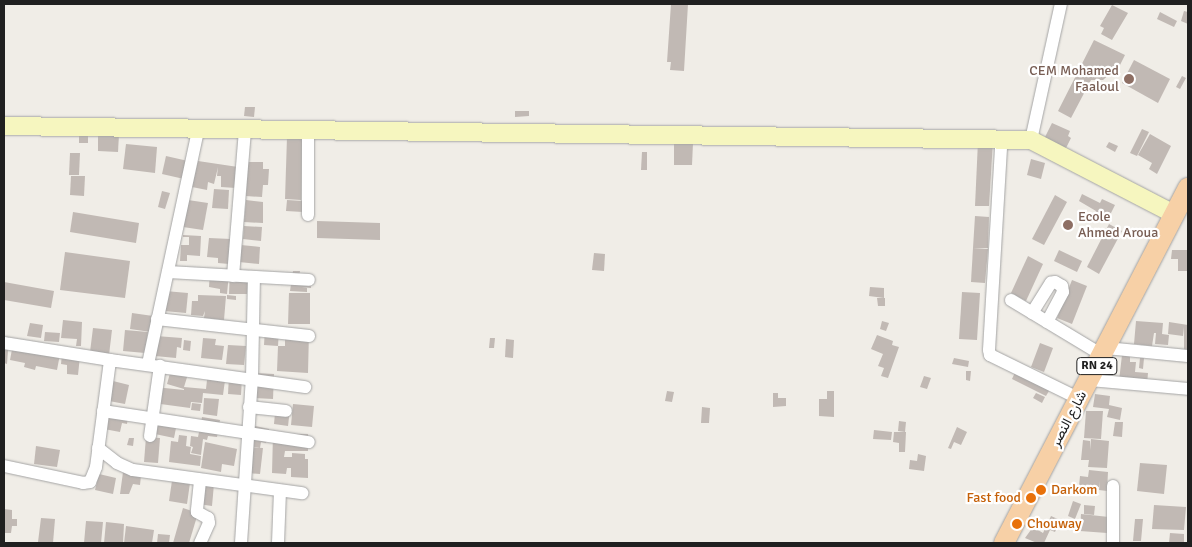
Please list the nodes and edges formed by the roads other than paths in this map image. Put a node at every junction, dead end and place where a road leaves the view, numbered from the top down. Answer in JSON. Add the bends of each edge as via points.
{"nodes":[{"id":1,"x":1061,"y":4,"type":"edge"},
{"id":2,"x":4,"y":126,"type":"edge"},
{"id":3,"x":198,"y":130,"type":"junction"},
{"id":4,"x":244,"y":130,"type":"junction"},
{"id":5,"x":308,"y":131,"type":"junction"},
{"id":6,"x":1031,"y":140,"type":"junction"},
{"id":7,"x":1001,"y":148,"type":"dead end"},
{"id":8,"x":1188,"y":188,"type":"edge"},
{"id":9,"x":1174,"y":214,"type":"junction"},
{"id":10,"x":308,"y":215,"type":"dead end"},
{"id":11,"x":168,"y":272,"type":"junction"},
{"id":12,"x":234,"y":276,"type":"junction"},
{"id":13,"x":254,"y":277,"type":"junction"},
{"id":14,"x":309,"y":280,"type":"dead end"},
{"id":15,"x":1012,"y":300,"type":"dead end"},
{"id":16,"x":1032,"y":313,"type":"junction"},
{"id":17,"x":157,"y":319,"type":"junction"},
{"id":18,"x":1047,"y":322,"type":"junction"},
{"id":19,"x":254,"y":331,"type":"junction"},
{"id":20,"x":309,"y":336,"type":"dead end"},
{"id":21,"x":4,"y":343,"type":"edge"},
{"id":22,"x":1104,"y":352,"type":"junction"},
{"id":23,"x":1188,"y":356,"type":"edge"},
{"id":24,"x":110,"y":360,"type":"junction"},
{"id":25,"x":154,"y":365,"type":"junction"},
{"id":26,"x":252,"y":379,"type":"junction"},
{"id":27,"x":1090,"y":380,"type":"junction"},
{"id":28,"x":305,"y":387,"type":"dead end"},
{"id":29,"x":1188,"y":389,"type":"edge"},
{"id":30,"x":1080,"y":399,"type":"junction"},
{"id":31,"x":250,"y":408,"type":"junction"},
{"id":32,"x":103,"y":411,"type":"junction"},
{"id":33,"x":286,"y":411,"type":"dead end"},
{"id":34,"x":153,"y":418,"type":"junction"},
{"id":35,"x":248,"y":432,"type":"junction"},
{"id":36,"x":150,"y":436,"type":"dead end"},
{"id":37,"x":309,"y":442,"type":"dead end"},
{"id":38,"x":98,"y":448,"type":"junction"},
{"id":39,"x":4,"y":466,"type":"edge"},
{"id":40,"x":200,"y":480,"type":"junction"},
{"id":41,"x":1113,"y":486,"type":"dead end"},
{"id":42,"x":243,"y":487,"type":"junction"},
{"id":43,"x":280,"y":491,"type":"junction"},
{"id":44,"x":302,"y":493,"type":"dead end"},
{"id":45,"x":1007,"y":542,"type":"edge"},
{"id":46,"x":200,"y":543,"type":"edge"},
{"id":47,"x":241,"y":543,"type":"edge"},
{"id":48,"x":278,"y":543,"type":"edge"},
{"id":49,"x":1113,"y":543,"type":"edge"}],
"edges":[{"from":1,"to":6,"type":"street"},
{"from":2,"to":3,"type":"street"},
{"from":3,"to":4,"type":"street"},
{"from":3,"to":11,"type":"street"},
{"from":4,"to":5,"type":"street"},
{"from":4,"to":12,"type":"street"},
{"from":5,"to":6,"type":"street"},
{"from":5,"to":10,"type":"street"},
{"from":6,"to":9,"type":"street"},
{"from":7,"to":30,"type":"street","via":[[990,355]]},
{"from":8,"to":9,"type":"main road","name":"شارع النصر","number":"RN 24"},
{"from":9,"to":22,"type":"main road","name":"شارع النصر","number":"RN 24"},
{"from":11,"to":12,"type":"street"},
{"from":11,"to":17,"type":"street"},
{"from":12,"to":13,"type":"street"},
{"from":13,"to":14,"type":"street"},
{"from":13,"to":19,"type":"street"},
{"from":15,"to":16,"type":"street"},
{"from":16,"to":18,"type":"street"},
{"from":16,"to":18,"type":"street","via":[[1051,283],[1062,286],[1063,292]]},
{"from":17,"to":19,"type":"street"},
{"from":17,"to":25,"type":"street"},
{"from":18,"to":22,"type":"street"},
{"from":19,"to":20,"type":"street"},
{"from":19,"to":26,"type":"street"},
{"from":21,"to":24,"type":"street"},
{"from":22,"to":23,"type":"street"},
{"from":22,"to":27,"type":"main road","name":"شارع النصر","number":"RN 24"},
{"from":24,"to":25,"type":"street"},
{"from":24,"to":32,"type":"street"},
{"from":25,"to":26,"type":"street"},
{"from":25,"to":34,"type":"street"},
{"from":26,"to":28,"type":"street"},
{"from":26,"to":31,"type":"street"},
{"from":27,"to":29,"type":"street"},
{"from":27,"to":30,"type":"main road","name":"شارع النصر","number":"RN 24"},
{"from":30,"to":45,"type":"main road","name":"شارع النصر","number":"RN 24"},
{"from":31,"to":33,"type":"street"},
{"from":31,"to":35,"type":"street"},
{"from":32,"to":34,"type":"street"},
{"from":32,"to":38,"type":"street"},
{"from":34,"to":35,"type":"street"},
{"from":34,"to":36,"type":"street"},
{"from":35,"to":37,"type":"street"},
{"from":35,"to":42,"type":"street"},
{"from":38,"to":39,"type":"street","via":[[93,476],[87,483]]},
{"from":38,"to":40,"type":"street","via":[[117,463],[133,470]]},
{"from":40,"to":42,"type":"street"},
{"from":40,"to":46,"type":"street","via":[[197,512],[208,518],[209,523]]},
{"from":41,"to":49,"type":"street"},
{"from":42,"to":43,"type":"street"},
{"from":42,"to":47,"type":"street"},
{"from":43,"to":44,"type":"street"},
{"from":43,"to":48,"type":"street"}]}
